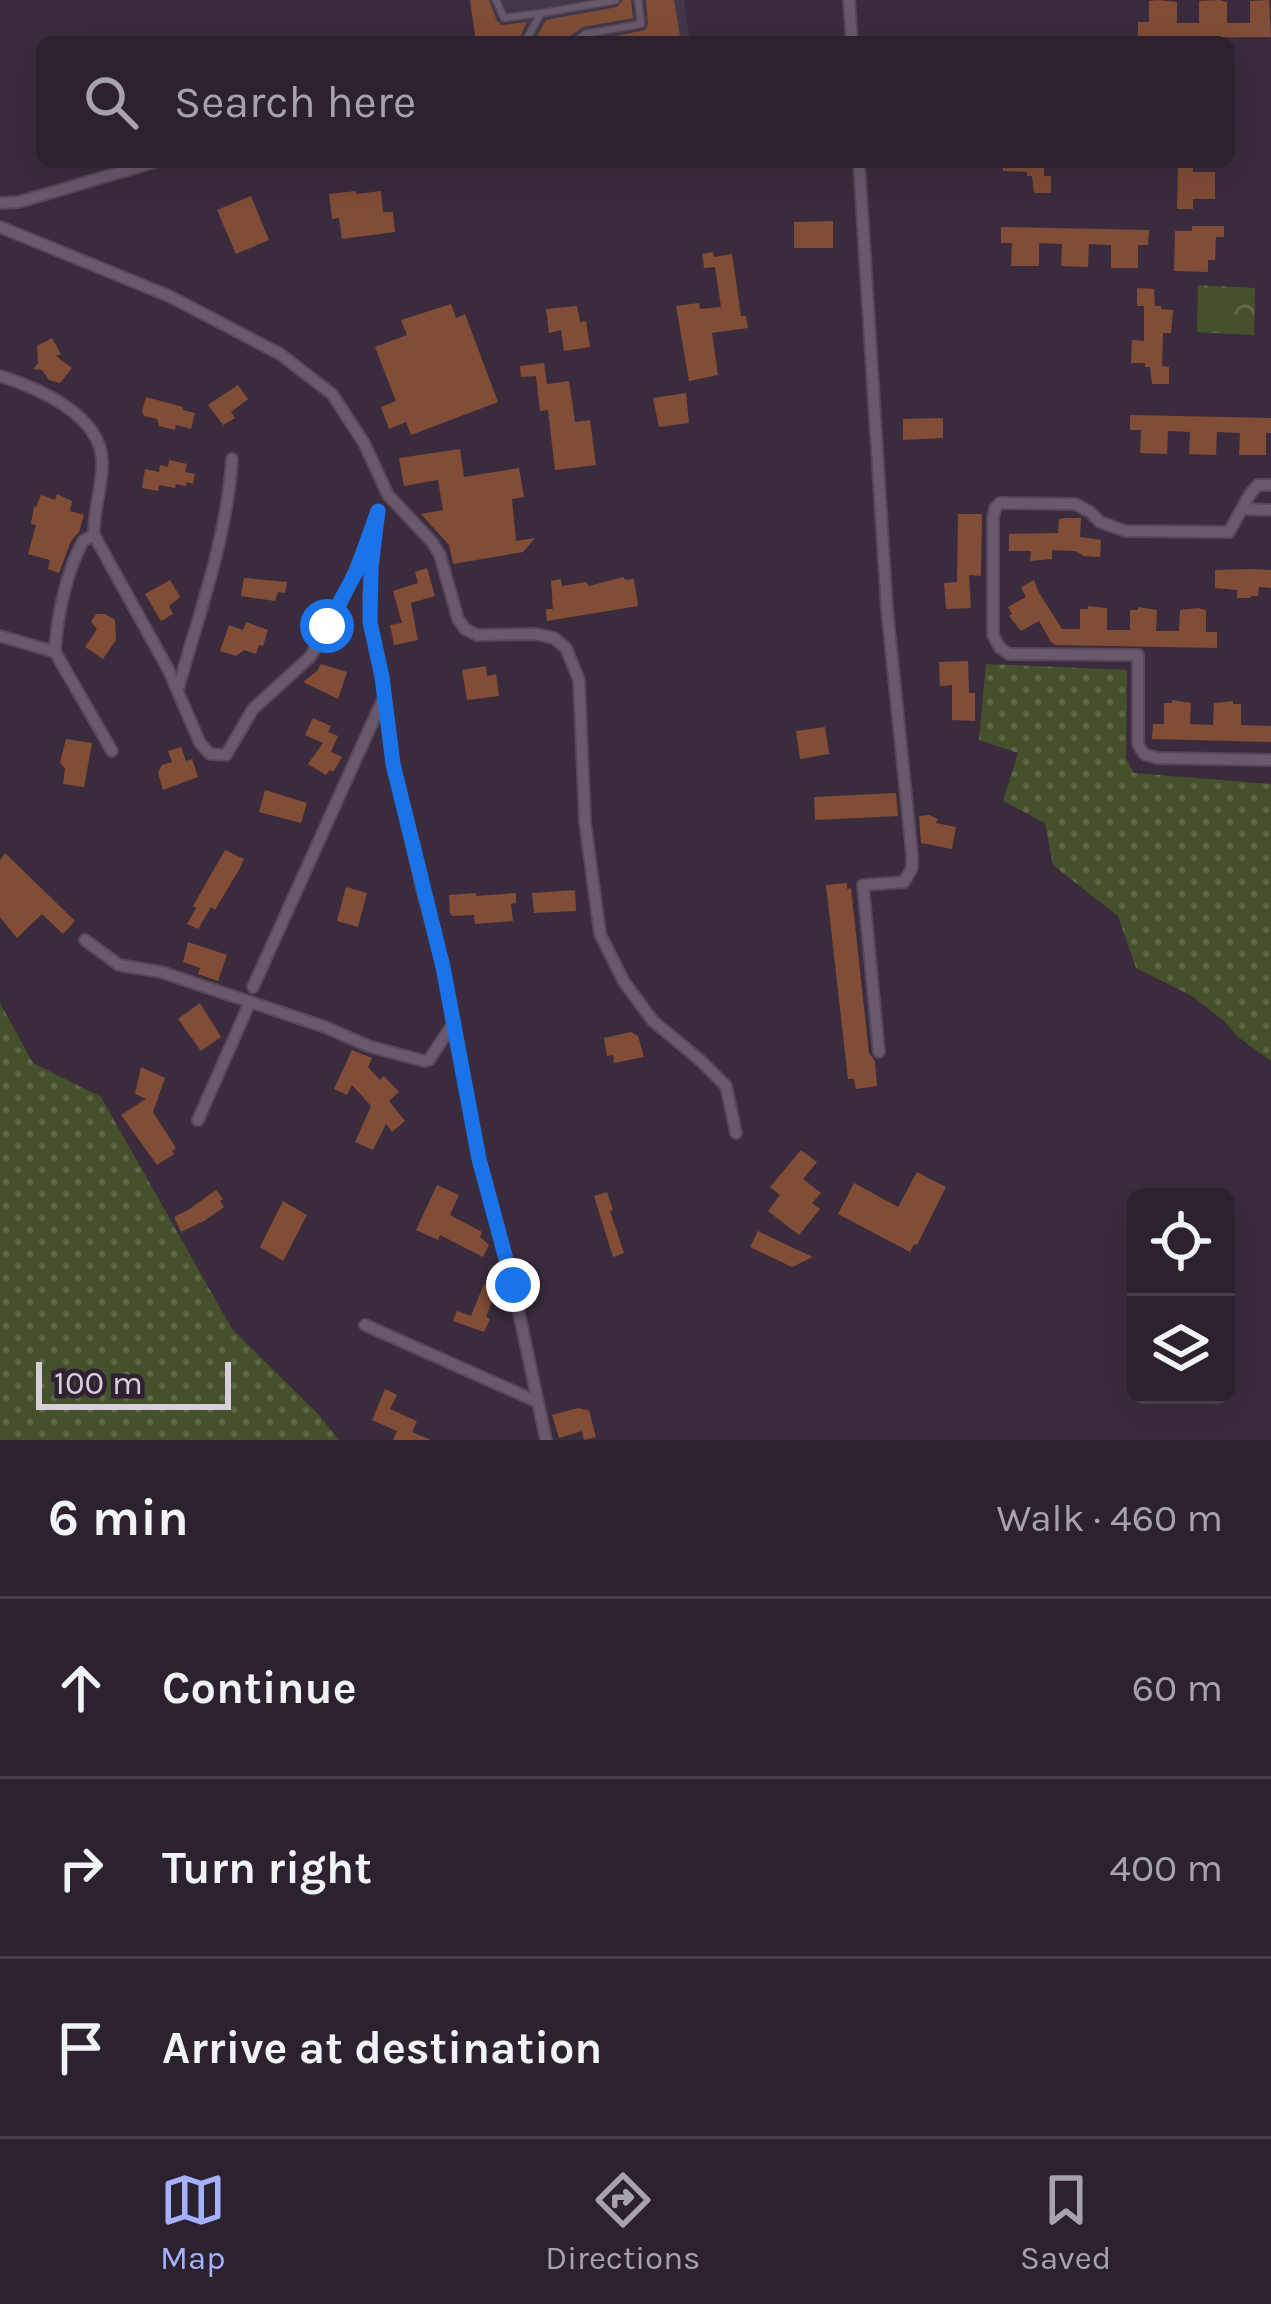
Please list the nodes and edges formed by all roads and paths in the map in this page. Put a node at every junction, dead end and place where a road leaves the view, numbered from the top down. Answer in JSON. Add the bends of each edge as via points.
{"nodes":[{"id":1,"x":496,"y":0,"type":"edge"},
{"id":2,"x":616,"y":0,"type":"edge"},
{"id":3,"x":638,"y":0,"type":"edge"},
{"id":4,"x":849,"y":0,"type":"edge"},
{"id":5,"x":541,"y":13,"type":"junction"},
{"id":6,"x":528,"y":36,"type":"edge"},
{"id":7,"x":582,"y":36,"type":"edge"},
{"id":8,"x":852,"y":36,"type":"edge"},
{"id":9,"x":135,"y":168,"type":"edge"},
{"id":10,"x":859,"y":168,"type":"edge"},
{"id":11,"x":0,"y":202,"type":"edge"},
{"id":12,"x":0,"y":227,"type":"edge"},
{"id":13,"x":0,"y":376,"type":"edge"},
{"id":14,"x":232,"y":459,"type":"dead end"},
{"id":15,"x":1271,"y":485,"type":"edge"},
{"id":16,"x":385,"y":487,"type":"junction"},
{"id":17,"x":1243,"y":508,"type":"junction"},
{"id":18,"x":1271,"y":510,"type":"edge"},
{"id":19,"x":378,"y":511,"type":"junction"},
{"id":20,"x":94,"y":536,"type":"junction"},
{"id":21,"x":0,"y":637,"type":"edge"},
{"id":22,"x":55,"y":652,"type":"junction"},
{"id":23,"x":178,"y":688,"type":"junction"},
{"id":24,"x":384,"y":696,"type":"junction"},
{"id":25,"x":112,"y":752,"type":"dead end"},
{"id":26,"x":1271,"y":760,"type":"edge"},
{"id":27,"x":86,"y":940,"type":"dead end"},
{"id":28,"x":253,"y":988,"type":"dead end"},
{"id":29,"x":250,"y":1002,"type":"junction"},
{"id":30,"x":452,"y":1024,"type":"junction"},
{"id":31,"x":879,"y":1052,"type":"dead end"},
{"id":32,"x":198,"y":1120,"type":"dead end"},
{"id":33,"x":736,"y":1133,"type":"dead end"},
{"id":34,"x":365,"y":1325,"type":"dead end"},
{"id":35,"x":538,"y":1402,"type":"junction"},
{"id":36,"x":546,"y":1440,"type":"edge"}],
"edges":[{"from":1,"to":5,"type":"lane","via":[[504,17]]},
{"from":2,"to":5,"type":"lane"},
{"from":3,"to":7,"type":"lane","via":[[641,25]]},
{"from":4,"to":8,"type":"street"},
{"from":5,"to":6,"type":"lane"},
{"from":9,"to":11,"type":"street"},
{"from":10,"to":31,"type":"street","via":[[887,609],[912,854],[904,882],[863,885]]},
{"from":12,"to":16,"type":"street","via":[[169,296],[280,354],[332,394]]},
{"from":13,"to":20,"type":"street","via":[[62,405],[94,434],[102,457]]},
{"from":14,"to":23,"type":"street","via":[[222,534]]},
{"from":15,"to":17,"type":"street","via":[[1258,485]]},
{"from":16,"to":19,"type":"street"},
{"from":16,"to":33,"type":"street","via":[[440,555],[465,629],[536,634],[566,648],[579,680],[600,934],[653,1021],[726,1086]]},
{"from":17,"to":18,"type":"street"},
{"from":17,"to":26,"type":"street","via":[[1229,532],[1125,531],[1076,503],[1000,503],[993,518],[993,635],[1010,654],[1138,655],[1144,754]]},
{"from":19,"to":23,"type":"street","via":[[310,657],[253,709],[226,755],[210,754],[200,742]]},
{"from":19,"to":24,"type":"street","via":[[369,609]]},
{"from":20,"to":22,"type":"street","via":[[82,541],[73,564]]},
{"from":20,"to":23,"type":"street"},
{"from":21,"to":22,"type":"street"},
{"from":22,"to":25,"type":"street"},
{"from":24,"to":28,"type":"street"},
{"from":24,"to":30,"type":"street"},
{"from":27,"to":29,"type":"street","via":[[119,965]]},
{"from":29,"to":30,"type":"street","via":[[424,1061]]},
{"from":29,"to":32,"type":"street"},
{"from":30,"to":35,"type":"street"},
{"from":34,"to":35,"type":"street"},
{"from":35,"to":36,"type":"street"}]}
